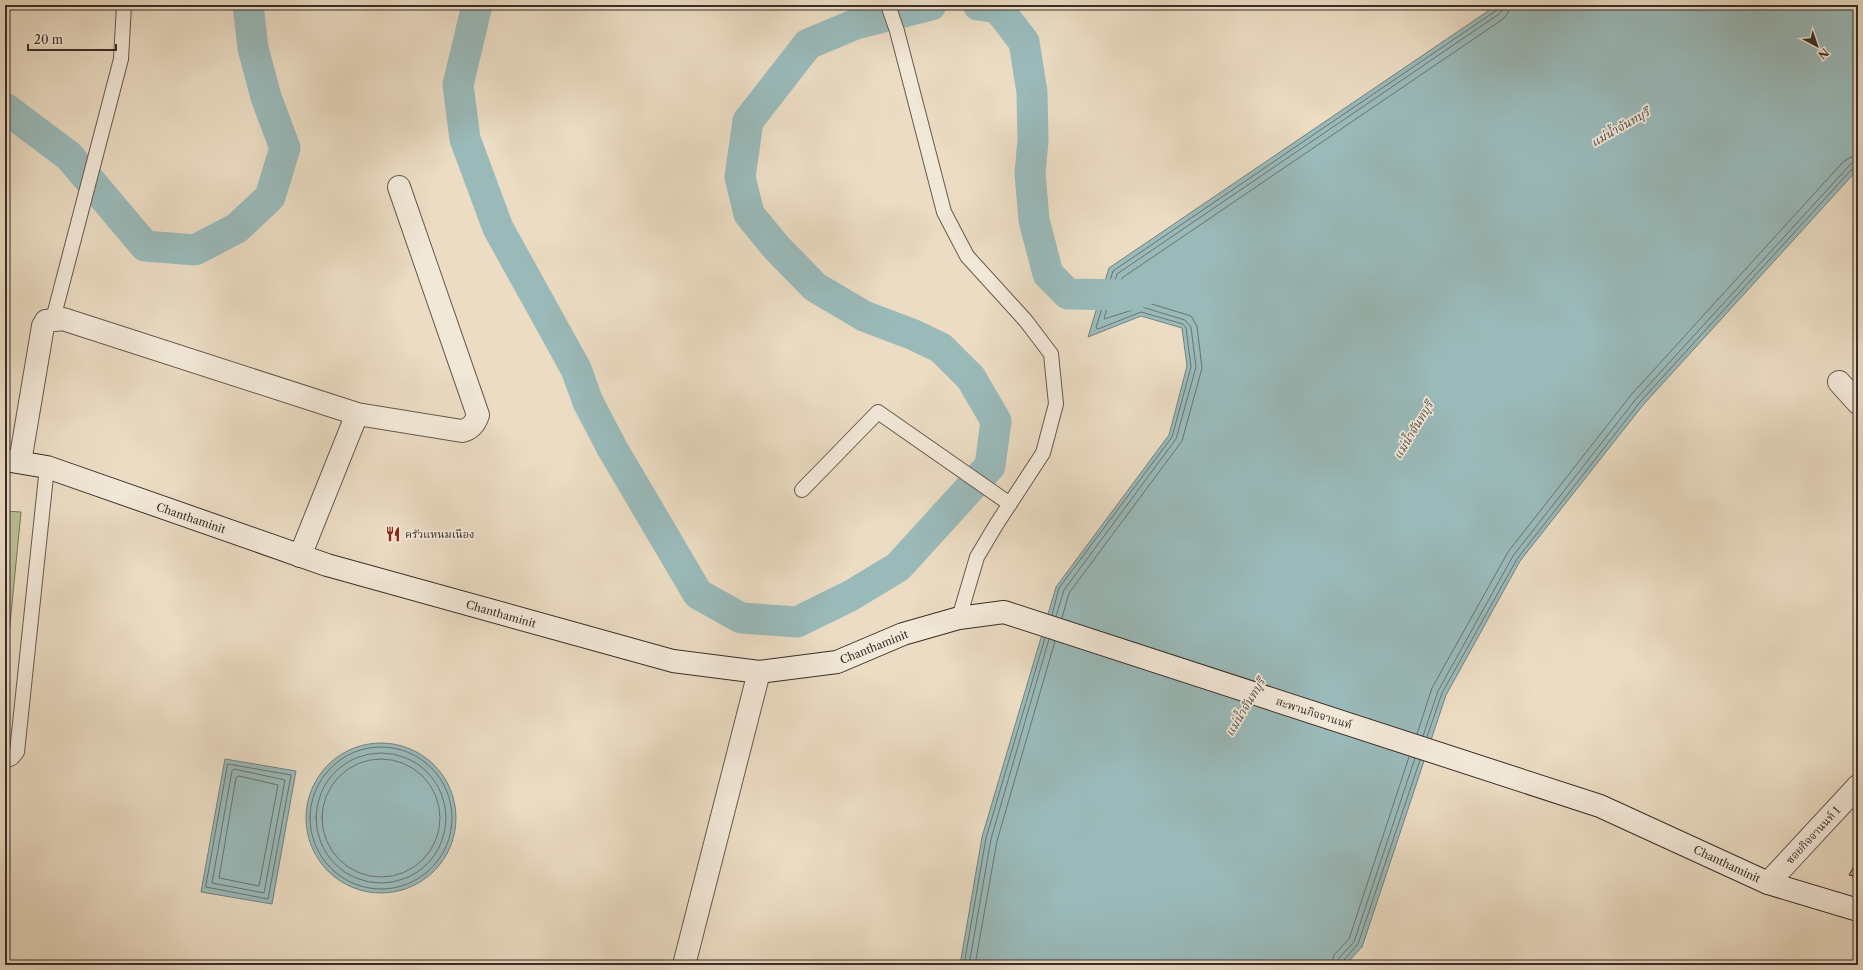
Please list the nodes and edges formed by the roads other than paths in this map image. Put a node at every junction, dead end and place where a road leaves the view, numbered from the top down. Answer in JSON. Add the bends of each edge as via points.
{"nodes":[{"id":1,"x":124,"y":5,"type":"edge"},
{"id":2,"x":888,"y":5,"type":"edge"},
{"id":3,"x":399,"y":187,"type":"dead end"},
{"id":4,"x":53,"y":319,"type":"junction"},
{"id":5,"x":1839,"y":382,"type":"dead end"},
{"id":6,"x":1858,"y":403,"type":"edge"},
{"id":7,"x":357,"y":414,"type":"junction"},
{"id":8,"x":13,"y":461,"type":"edge"},
{"id":9,"x":47,"y":467,"type":"junction"},
{"id":10,"x":802,"y":490,"type":"dead end"},
{"id":11,"x":1010,"y":504,"type":"junction"},
{"id":12,"x":300,"y":556,"type":"junction"},
{"id":13,"x":1004,"y":612,"type":"joint"},
{"id":14,"x":959,"y":618,"type":"junction"},
{"id":15,"x":759,"y":672,"type":"junction"},
{"id":16,"x":5,"y":761,"type":"edge"},
{"id":17,"x":1858,"y":786,"type":"edge"},
{"id":18,"x":1600,"y":806,"type":"joint"},
{"id":19,"x":1768,"y":883,"type":"junction"},
{"id":20,"x":1858,"y":910,"type":"edge"},
{"id":21,"x":684,"y":965,"type":"edge"}],
"edges":[{"from":1,"to":4,"type":"lane","via":[[121,59]]},
{"from":2,"to":11,"type":"lane","via":[[897,30],[944,212],[967,256],[1026,321],[1051,354],[1056,404],[1043,453]]},
{"from":3,"to":7,"type":"street","via":[[478,415],[475,424],[462,431]]},
{"from":4,"to":7,"type":"street","via":[[64,319]]},
{"from":4,"to":8,"type":"street","via":[[46,321],[43,326]]},
{"from":5,"to":6,"type":"street"},
{"from":7,"to":12,"type":"street"},
{"from":8,"to":9,"type":"street","name":"Chanthaminit"},
{"from":9,"to":12,"type":"street","name":"Chanthaminit"},
{"from":9,"to":16,"type":"lane","via":[[16,752],[12,758]]},
{"from":10,"to":11,"type":"lane","via":[[878,412]]},
{"from":11,"to":14,"type":"lane","via":[[977,557]]},
{"from":12,"to":15,"type":"street","name":"Chanthaminit","via":[[327,566],[673,662]]},
{"from":13,"to":14,"type":"street","name":"Chanthaminit"},
{"from":13,"to":18,"type":"street","name":"สะพานกิจจานนท์"},
{"from":14,"to":15,"type":"street","name":"Chanthaminit","via":[[903,634],[837,662]]},
{"from":15,"to":21,"type":"street"},
{"from":17,"to":19,"type":"street","name":"ซอยกิจจานนท์ 1"},
{"from":18,"to":19,"type":"street","name":"Chanthaminit"},
{"from":19,"to":20,"type":"street","name":"Chanthaminit"}]}
